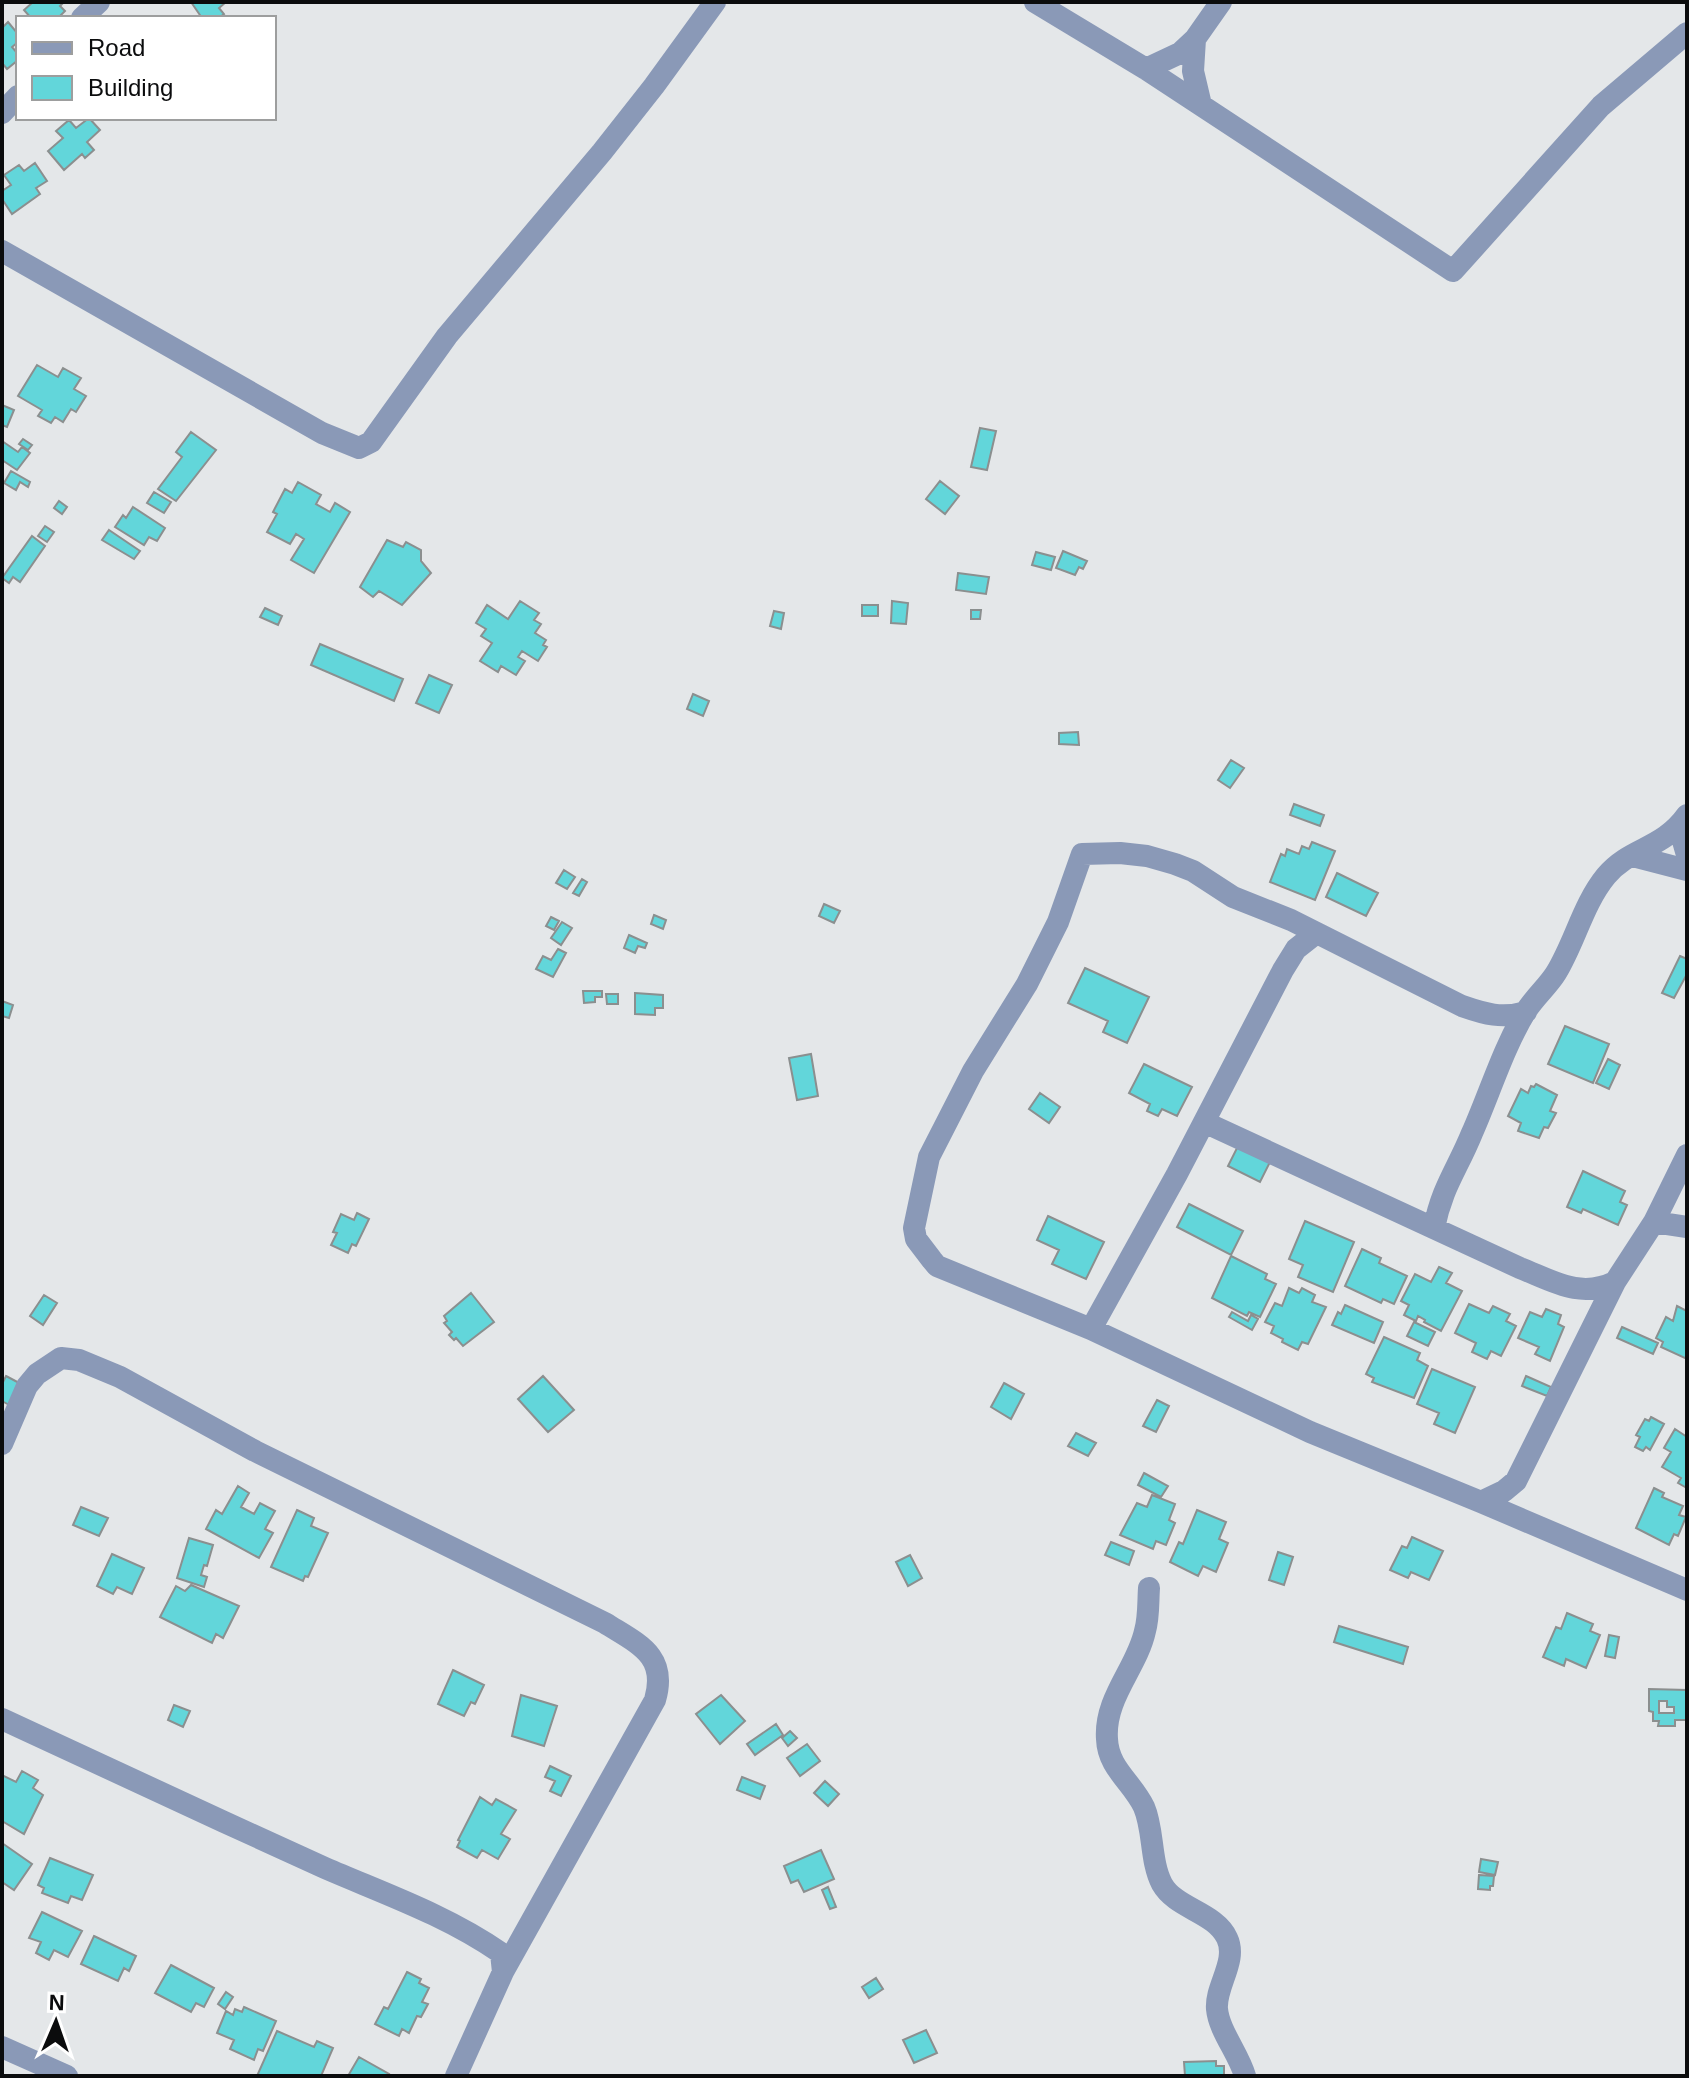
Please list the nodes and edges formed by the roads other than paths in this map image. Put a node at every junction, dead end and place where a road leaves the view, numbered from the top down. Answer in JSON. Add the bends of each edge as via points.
{"nodes":[{"id":1,"x":99,"y":2,"type":"edge"},
{"id":2,"x":715,"y":2,"type":"edge"},
{"id":3,"x":1035,"y":2,"type":"edge"},
{"id":4,"x":1221,"y":2,"type":"edge"},
{"id":5,"x":84,"y":16,"type":"edge"},
{"id":6,"x":1687,"y":33,"type":"edge"},
{"id":7,"x":1195,"y":39,"type":"junction"},
{"id":8,"x":1146,"y":69,"type":"junction"},
{"id":9,"x":16,"y":98,"type":"edge"},
{"id":10,"x":1201,"y":105,"type":"junction"},
{"id":11,"x":2,"y":113,"type":"edge"},
{"id":12,"x":2,"y":251,"type":"edge"},
{"id":13,"x":1683,"y":821,"type":"edge"},
{"id":14,"x":1687,"y":855,"type":"edge"},
{"id":15,"x":1633,"y":856,"type":"junction"},
{"id":16,"x":1687,"y":870,"type":"edge"},
{"id":17,"x":1291,"y":920,"type":"junction"},
{"id":18,"x":1315,"y":934,"type":"junction"},
{"id":19,"x":1296,"y":949,"type":"junction"},
{"id":20,"x":1526,"y":1012,"type":"junction"},
{"id":21,"x":1204,"y":1122,"type":"junction"},
{"id":22,"x":1687,"y":1155,"type":"edge"},
{"id":23,"x":1654,"y":1222,"type":"junction"},
{"id":24,"x":1687,"y":1227,"type":"edge"},
{"id":25,"x":1434,"y":1228,"type":"junction"},
{"id":26,"x":1615,"y":1282,"type":"junction"},
{"id":27,"x":1091,"y":1329,"type":"junction"},
{"id":28,"x":2,"y":1444,"type":"edge"},
{"id":29,"x":1516,"y":1481,"type":"junction"},
{"id":30,"x":1481,"y":1502,"type":"junction"},
{"id":31,"x":1518,"y":1518,"type":"junction"},
{"id":32,"x":1687,"y":1574,"type":"edge"},
{"id":33,"x":1663,"y":1579,"type":"junction"},
{"id":34,"x":1149,"y":1588,"type":"dead end"},
{"id":35,"x":1687,"y":1590,"type":"edge"},
{"id":36,"x":2,"y":1719,"type":"edge"},
{"id":37,"x":503,"y":1972,"type":"junction"},
{"id":38,"x":2,"y":2047,"type":"edge"},
{"id":39,"x":67,"y":2076,"type":"edge"},
{"id":40,"x":456,"y":2076,"type":"edge"},
{"id":41,"x":1245,"y":2076,"type":"edge"}],
"edges":[{"from":1,"to":5,"type":"street"},
{"from":2,"to":12,"type":"street","via":[[602,152],[447,336],[371,442],[359,448],[322,433]]},
{"from":3,"to":8,"type":"street"},
{"from":4,"to":7,"type":"street"},
{"from":6,"to":10,"type":"street","via":[[1601,106],[1453,271]]},
{"from":7,"to":8,"type":"street","via":[[1180,53]]},
{"from":7,"to":10,"type":"street","via":[[1193,71]]},
{"from":8,"to":10,"type":"street"},
{"from":9,"to":11,"type":"street"},
{"from":13,"to":14,"type":"street"},
{"from":13,"to":15,"type":"street","via":[[1661,842]]},
{"from":15,"to":16,"type":"street"},
{"from":15,"to":20,"type":"street","via":[[1619,861],[1603,879],[1556,973]]},
{"from":17,"to":18,"type":"street"},
{"from":17,"to":19,"type":"street"},
{"from":17,"to":27,"type":"street","via":[[1233,897],[1175,864],[1134,855],[1082,854],[1058,922],[1027,984],[973,1071],[929,1157],[914,1228],[937,1266]]},
{"from":18,"to":19,"type":"street"},
{"from":18,"to":20,"type":"street","via":[[1462,1006],[1489,1015]]},
{"from":19,"to":21,"type":"street"},
{"from":20,"to":25,"type":"street","via":[[1443,1191]]},
{"from":21,"to":25,"type":"street"},
{"from":21,"to":27,"type":"street"},
{"from":22,"to":23,"type":"street"},
{"from":23,"to":24,"type":"street"},
{"from":23,"to":26,"type":"street"},
{"from":25,"to":26,"type":"street","via":[[1562,1285],[1586,1291]]},
{"from":26,"to":29,"type":"street"},
{"from":27,"to":30,"type":"street","via":[[1310,1432]]},
{"from":28,"to":37,"type":"street","via":[[37,1374],[61,1358],[79,1360],[605,1623],[647,1653],[659,1672],[655,1700]]},
{"from":29,"to":30,"type":"street"},
{"from":29,"to":31,"type":"street"},
{"from":30,"to":31,"type":"street"},
{"from":31,"to":33,"type":"street"},
{"from":32,"to":33,"type":"street"},
{"from":33,"to":35,"type":"street"},
{"from":34,"to":41,"type":"street","via":[[1145,1631],[1120,1683],[1106,1738],[1110,1756],[1144,1808],[1163,1884],[1226,1935],[1227,1970],[1216,2007]]},
{"from":36,"to":37,"type":"street","via":[[474,1934],[501,1953]]},
{"from":37,"to":40,"type":"street"},
{"from":38,"to":39,"type":"street"}]}
